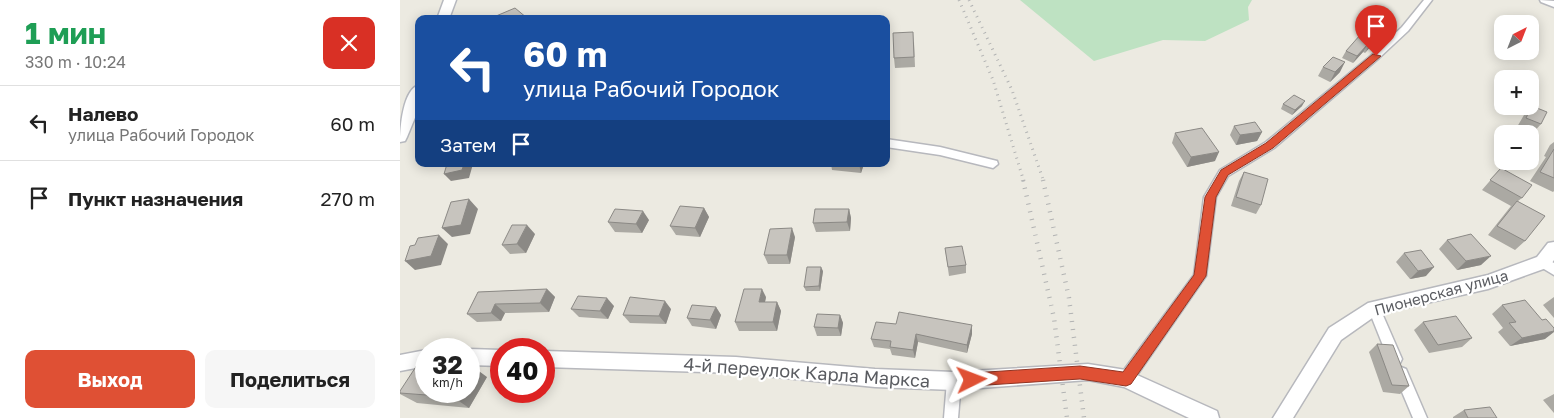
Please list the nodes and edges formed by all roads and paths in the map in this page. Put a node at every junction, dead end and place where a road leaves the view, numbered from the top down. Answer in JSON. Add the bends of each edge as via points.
{"nodes":[{"id":1,"x":450,"y":0,"type":"edge"},
{"id":2,"x":1544,"y":0,"type":"edge"},
{"id":3,"x":1422,"y":1,"type":"edge"},
{"id":4,"x":1554,"y":4,"type":"edge"},
{"id":5,"x":444,"y":15,"type":"edge"},
{"id":6,"x":415,"y":99,"type":"edge"},
{"id":7,"x":400,"y":138,"type":"edge"},
{"id":8,"x":890,"y":143,"type":"edge"},
{"id":9,"x":992,"y":164,"type":"dead end"},
{"id":10,"x":1554,"y":248,"type":"edge"},
{"id":11,"x":1548,"y":266,"type":"edge"},
{"id":12,"x":1374,"y":308,"type":"junction"},
{"id":13,"x":555,"y":359,"type":"edge"},
{"id":14,"x":415,"y":360,"type":"edge"},
{"id":15,"x":400,"y":363,"type":"edge"},
{"id":16,"x":1126,"y":379,"type":"junction"},
{"id":17,"x":954,"y":381,"type":"junction"},
{"id":18,"x":951,"y":418,"type":"edge"},
{"id":19,"x":1210,"y":418,"type":"edge"},
{"id":20,"x":1282,"y":418,"type":"edge"},
{"id":21,"x":1420,"y":418,"type":"edge"}],
"edges":[{"from":1,"to":5,"type":"main road"},
{"from":2,"to":4,"type":"street"},
{"from":3,"to":16,"type":"street","via":[[1405,29],[1363,68],[1270,145],[1224,173],[1210,197],[1200,276]]},
{"from":6,"to":7,"type":"main road"},
{"from":8,"to":9,"type":"street","via":[[920,146]]},
{"from":10,"to":11,"type":"street","name":"Пионерская улица"},
{"from":11,"to":12,"type":"street","name":"Пионерская улица"},
{"from":12,"to":20,"type":"street","name":"Пионерская улица","via":[[1335,334]]},
{"from":12,"to":21,"type":"street"},
{"from":13,"to":17,"type":"street","name":"4-й переулок Карла Маркса","via":[[736,365],[866,378]]},
{"from":14,"to":15,"type":"street"},
{"from":16,"to":17,"type":"street","name":"4-й переулок Карла Маркса","via":[[1080,372]]},
{"from":16,"to":19,"type":"street","name":"4-й переулок Карла Маркса"},
{"from":17,"to":18,"type":"street"}]}
